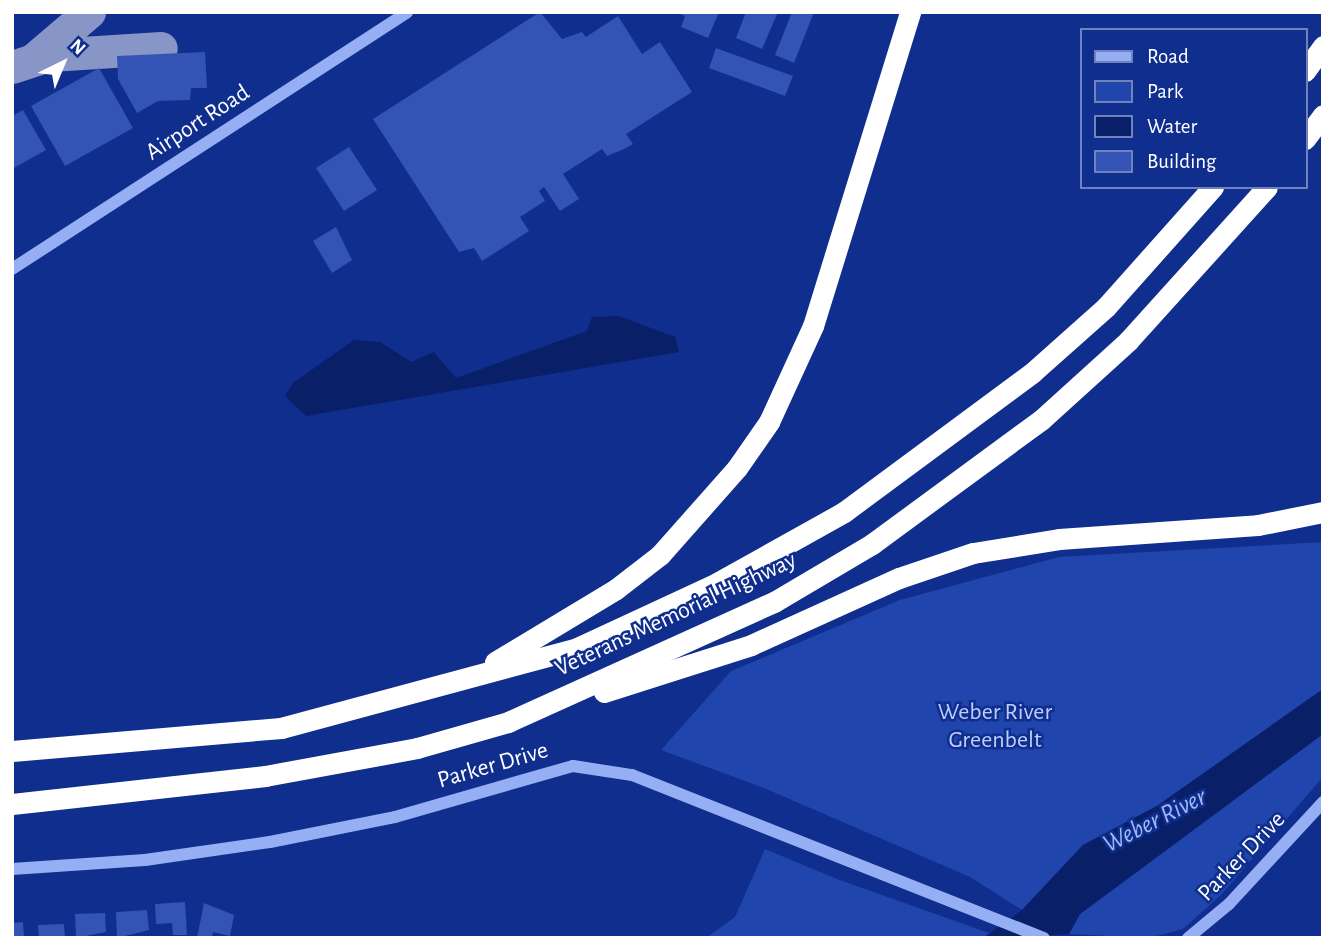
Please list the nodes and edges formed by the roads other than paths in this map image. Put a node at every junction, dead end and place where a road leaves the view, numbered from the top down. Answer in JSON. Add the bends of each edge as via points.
{"nodes":[{"id":1,"x":407,"y":12,"type":"edge"},
{"id":2,"x":910,"y":12,"type":"edge"},
{"id":3,"x":1323,"y":46,"type":"edge"},
{"id":4,"x":1307,"y":68,"type":"edge"},
{"id":5,"x":1323,"y":116,"type":"edge"},
{"id":6,"x":1307,"y":136,"type":"edge"},
{"id":7,"x":1211,"y":189,"type":"edge"},
{"id":8,"x":1266,"y":189,"type":"edge"},
{"id":9,"x":12,"y":269,"type":"edge"},
{"id":10,"x":1323,"y":512,"type":"edge"},
{"id":11,"x":472,"y":675,"type":"junction"},
{"id":12,"x":508,"y":722,"type":"junction"},
{"id":13,"x":12,"y":751,"type":"edge"},
{"id":14,"x":1323,"y":802,"type":"edge"},
{"id":15,"x":12,"y":804,"type":"edge"},
{"id":16,"x":12,"y":869,"type":"edge"},
{"id":17,"x":1044,"y":938,"type":"edge"},
{"id":18,"x":1188,"y":938,"type":"edge"}],
"edges":[{"from":1,"to":9,"type":"street","name":"Airport Road"},
{"from":2,"to":11,"type":"highway","via":[[813,326],[769,422],[737,468],[660,555],[616,589]]},
{"from":3,"to":4,"type":"highway"},
{"from":5,"to":6,"type":"highway"},
{"from":7,"to":11,"type":"highway","name":"Veterans Memorial Highway","via":[[1105,307],[1033,372],[844,512],[717,583],[577,648]]},
{"from":8,"to":12,"type":"highway","name":"Veterans Memorial Highway","via":[[1128,341],[955,487],[774,602]]},
{"from":10,"to":12,"type":"highway","via":[[1258,525],[1059,539],[973,553],[899,578],[751,645]]},
{"from":11,"to":13,"type":"highway","name":"Veterans Memorial Highway","via":[[281,728]]},
{"from":12,"to":15,"type":"highway","name":"Veterans Memorial Highway","via":[[416,748],[265,776]]},
{"from":14,"to":18,"type":"street","name":"Parker Drive","via":[[1229,904]]},
{"from":16,"to":17,"type":"street","name":"Parker Drive","via":[[145,860],[270,842],[395,817],[573,766],[632,775]]}]}
